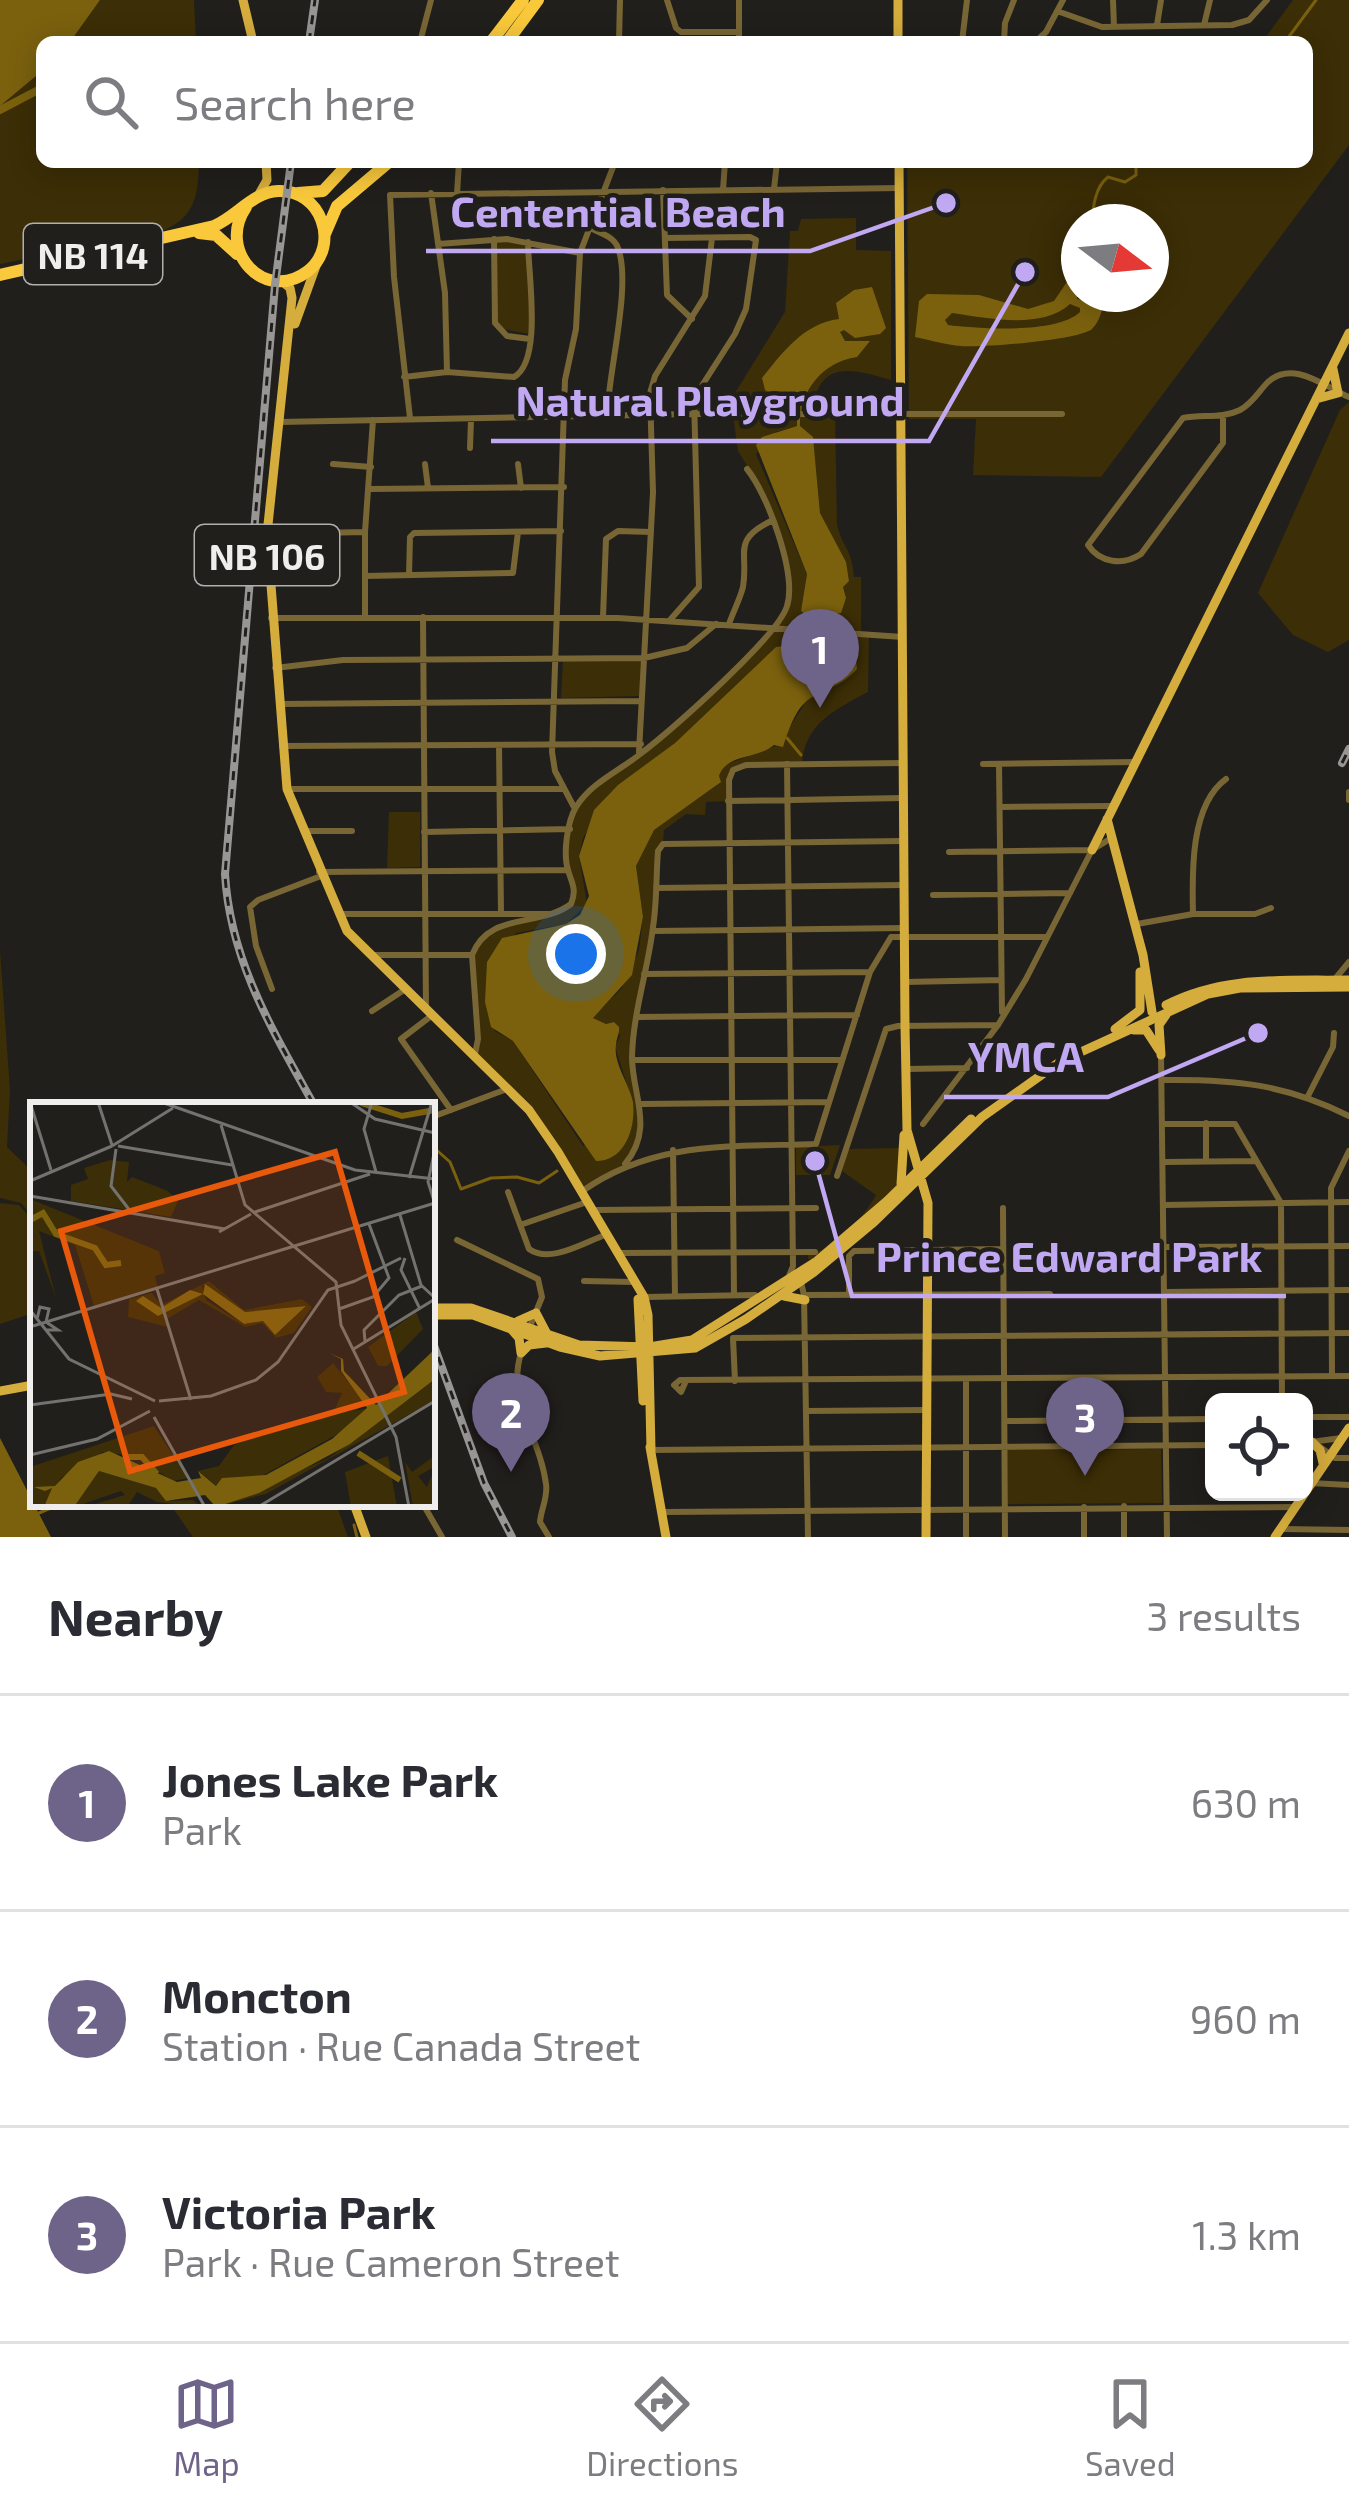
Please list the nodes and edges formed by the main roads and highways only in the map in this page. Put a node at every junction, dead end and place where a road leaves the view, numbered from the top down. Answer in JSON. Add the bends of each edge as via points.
{"nodes":[{"id":1,"x":242,"y":0,"type":"edge"},
{"id":2,"x":523,"y":0,"type":"edge"},
{"id":3,"x":538,"y":0,"type":"edge"},
{"id":4,"x":898,"y":0,"type":"edge"},
{"id":5,"x":251,"y":36,"type":"edge"},
{"id":6,"x":495,"y":36,"type":"edge"},
{"id":7,"x":511,"y":36,"type":"edge"},
{"id":8,"x":898,"y":36,"type":"edge"},
{"id":9,"x":266,"y":168,"type":"edge"},
{"id":10,"x":268,"y":168,"type":"edge"},
{"id":11,"x":344,"y":168,"type":"edge"},
{"id":12,"x":381,"y":168,"type":"edge"},
{"id":13,"x":899,"y":168,"type":"edge"},
{"id":14,"x":279,"y":191,"type":"junction"},
{"id":15,"x":294,"y":193,"type":"junction"},
{"id":16,"x":249,"y":204,"type":"junction"},
{"id":17,"x":186,"y":234,"type":"junction"},
{"id":18,"x":325,"y":235,"type":"junction"},
{"id":19,"x":319,"y":258,"type":"junction"},
{"id":20,"x":243,"y":260,"type":"junction"},
{"id":21,"x":0,"y":274,"type":"edge"},
{"id":22,"x":275,"y":280,"type":"junction"},
{"id":23,"x":1349,"y":333,"type":"edge"},
{"id":24,"x":286,"y":364,"type":"junction"},
{"id":25,"x":1333,"y":366,"type":"junction"},
{"id":26,"x":1344,"y":395,"type":"edge"},
{"id":27,"x":1316,"y":399,"type":"junction"},
{"id":28,"x":1110,"y":812,"type":"junction"},
{"id":29,"x":1112,"y":845,"type":"junction"},
{"id":30,"x":1143,"y":972,"type":"junction"},
{"id":31,"x":1348,"y":978,"type":"edge"},
{"id":32,"x":1195,"y":995,"type":"junction"},
{"id":33,"x":1152,"y":1015,"type":"junction"},
{"id":34,"x":1116,"y":1032,"type":"junction"},
{"id":35,"x":906,"y":1094,"type":"junction"},
{"id":36,"x":971,"y":1127,"type":"junction"},
{"id":37,"x":948,"y":1139,"type":"junction"},
{"id":38,"x":920,"y":1173,"type":"junction"},
{"id":39,"x":898,"y":1191,"type":"junction"},
{"id":40,"x":891,"y":1206,"type":"junction"},
{"id":41,"x":928,"y":1229,"type":"junction"},
{"id":42,"x":800,"y":1278,"type":"junction"},
{"id":43,"x":634,"y":1282,"type":"junction"},
{"id":44,"x":776,"y":1294,"type":"junction"},
{"id":45,"x":805,"y":1298,"type":"road end"},
{"id":46,"x":435,"y":1311,"type":"edge"},
{"id":47,"x":645,"y":1322,"type":"junction"},
{"id":48,"x":510,"y":1323,"type":"junction"},
{"id":49,"x":551,"y":1339,"type":"junction"},
{"id":50,"x":675,"y":1348,"type":"junction"},
{"id":51,"x":619,"y":1350,"type":"junction"},
{"id":52,"x":645,"y":1350,"type":"junction"},
{"id":53,"x":645,"y":1379,"type":"junction"},
{"id":54,"x":30,"y":1386,"type":"edge"},
{"id":55,"x":0,"y":1391,"type":"edge"},
{"id":56,"x":1346,"y":1432,"type":"edge"},
{"id":57,"x":1313,"y":1446,"type":"edge"},
{"id":58,"x":1323,"y":1465,"type":"junction"},
{"id":59,"x":359,"y":1507,"type":"edge"},
{"id":60,"x":1278,"y":1533,"type":"edge"},
{"id":61,"x":369,"y":1537,"type":"edge"},
{"id":62,"x":666,"y":1537,"type":"edge"},
{"id":63,"x":926,"y":1537,"type":"edge"}],
"edges":[{"from":1,"to":5,"type":"main road"},
{"from":2,"to":6,"type":"highway"},
{"from":3,"to":7,"type":"highway"},
{"from":4,"to":8,"type":"main road"},
{"from":9,"to":16,"type":"main road","via":[[265,186]]},
{"from":10,"to":14,"type":"main road"},
{"from":11,"to":15,"type":"highway","via":[[323,190]]},
{"from":12,"to":18,"type":"highway","via":[[338,206]]},
{"from":13,"to":35,"type":"main road"},
{"from":14,"to":15,"type":"highway"},
{"from":14,"to":16,"type":"highway"},
{"from":15,"to":18,"type":"highway","via":[[318,212]]},
{"from":16,"to":17,"type":"highway","number":"NB 114"},
{"from":16,"to":20,"type":"highway","via":[[236,233]]},
{"from":17,"to":20,"type":"highway","number":"NB 114","via":[[216,235]]},
{"from":17,"to":21,"type":"highway","number":"NB 114"},
{"from":18,"to":19,"type":"highway"},
{"from":19,"to":22,"type":"highway","via":[[300,276]]},
{"from":19,"to":24,"type":"main road","number":"NB 106"},
{"from":20,"to":22,"type":"highway"},
{"from":22,"to":24,"type":"main road","number":"NB 106","via":[[292,292]]},
{"from":23,"to":25,"type":"main road"},
{"from":24,"to":43,"type":"main road","number":"NB 106","via":[[267,534],[287,789],[337,914],[543,1128]]},
{"from":25,"to":26,"type":"main road"},
{"from":25,"to":27,"type":"main road"},
{"from":26,"to":27,"type":"main road"},
{"from":27,"to":28,"type":"main road"},
{"from":28,"to":29,"type":"main road"},
{"from":28,"to":29,"type":"main road","via":[[1092,850]]},
{"from":29,"to":30,"type":"main road"},
{"from":30,"to":32,"type":"main road","via":[[1159,999]]},
{"from":30,"to":33,"type":"main road"},
{"from":30,"to":34,"type":"main road","via":[[1140,1010]]},
{"from":31,"to":32,"type":"main road"},
{"from":31,"to":32,"type":"main road","via":[[1241,981]]},
{"from":32,"to":33,"type":"main road"},
{"from":32,"to":34,"type":"main road","via":[[1160,1021],[1161,1055],[1146,1030]]},
{"from":33,"to":34,"type":"main road"},
{"from":34,"to":36,"type":"main road"},
{"from":34,"to":37,"type":"main road","via":[[1053,1059]]},
{"from":35,"to":37,"type":"main road","via":[[918,1147],[929,1151]]},
{"from":35,"to":38,"type":"main road"},
{"from":35,"to":39,"type":"main road"},
{"from":36,"to":38,"type":"main road"},
{"from":36,"to":41,"type":"main road","via":[[933,1174]]},
{"from":37,"to":38,"type":"main road"},
{"from":38,"to":39,"type":"main road"},
{"from":38,"to":40,"type":"main road"},
{"from":38,"to":41,"type":"main road"},
{"from":39,"to":42,"type":"main road"},
{"from":40,"to":41,"type":"main road","via":[[919,1193]]},
{"from":40,"to":42,"type":"main road"},
{"from":41,"to":63,"type":"main road"},
{"from":42,"to":44,"type":"main road"},
{"from":43,"to":47,"type":"main road","number":"NB 106"},
{"from":43,"to":47,"type":"main road","number":"NB 106"},
{"from":44,"to":45,"type":"main road"},
{"from":44,"to":50,"type":"main road"},
{"from":46,"to":48,"type":"main road"},
{"from":47,"to":50,"type":"main road"},
{"from":47,"to":51,"type":"main road"},
{"from":47,"to":52,"type":"main road","number":"NB 106"},
{"from":48,"to":49,"type":"main road"},
{"from":48,"to":49,"type":"main road","via":[[536,1313]]},
{"from":48,"to":49,"type":"main road","via":[[521,1353]]},
{"from":49,"to":51,"type":"main road","via":[[581,1353]]},
{"from":50,"to":52,"type":"main road"},
{"from":50,"to":53,"type":"main road","via":[[655,1360]]},
{"from":51,"to":52,"type":"main road"},
{"from":51,"to":53,"type":"main road"},
{"from":52,"to":53,"type":"main road","number":"NB 106"},
{"from":53,"to":62,"type":"main road","number":"NB 106"},
{"from":54,"to":55,"type":"main road"},
{"from":56,"to":58,"type":"main road"},
{"from":57,"to":58,"type":"main road"},
{"from":58,"to":60,"type":"main road"},
{"from":59,"to":61,"type":"main road"}]}
